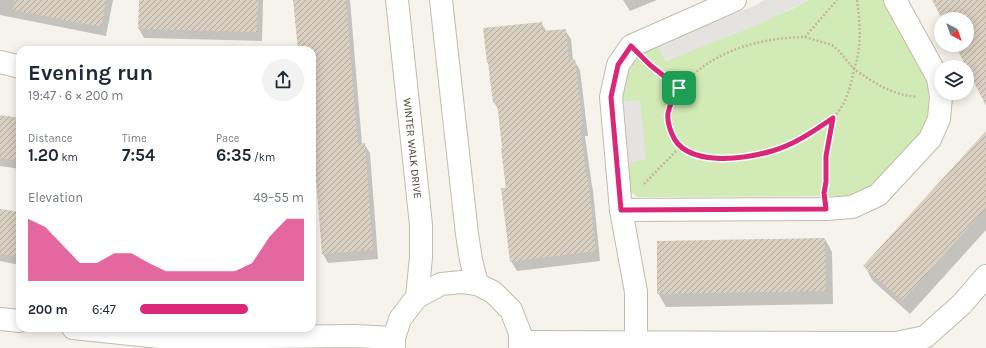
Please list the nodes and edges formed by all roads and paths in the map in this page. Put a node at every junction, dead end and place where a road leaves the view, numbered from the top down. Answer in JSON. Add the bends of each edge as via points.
{"nodes":[{"id":1,"x":397,"y":0,"type":"edge"},
{"id":2,"x":441,"y":0,"type":"edge"},
{"id":3,"x":735,"y":0,"type":"edge"},
{"id":4,"x":837,"y":0,"type":"edge"},
{"id":5,"x":858,"y":0,"type":"edge"},
{"id":6,"x":895,"y":0,"type":"edge"},
{"id":7,"x":805,"y":37,"type":"junction"},
{"id":8,"x":631,"y":46,"type":"junction"},
{"id":9,"x":0,"y":62,"type":"edge"},
{"id":10,"x":16,"y":66,"type":"edge"},
{"id":11,"x":854,"y":69,"type":"junction"},
{"id":12,"x":934,"y":71,"type":"edge"},
{"id":13,"x":679,"y":88,"type":"junction"},
{"id":14,"x":934,"y":97,"type":"edge"},
{"id":15,"x":941,"y":100,"type":"edge"},
{"id":16,"x":833,"y":118,"type":"junction"},
{"id":17,"x":680,"y":147,"type":"junction"},
{"id":18,"x":826,"y":209,"type":"junction"},
{"id":19,"x":621,"y":210,"type":"junction"},
{"id":20,"x":986,"y":276,"type":"edge"},
{"id":21,"x":477,"y":284,"type":"junction"},
{"id":22,"x":417,"y":297,"type":"junction"},
{"id":23,"x":0,"y":319,"type":"edge"},
{"id":24,"x":16,"y":321,"type":"edge"},
{"id":25,"x":111,"y":332,"type":"edge"},
{"id":26,"x":169,"y":338,"type":"edge"},
{"id":27,"x":925,"y":342,"type":"edge"},
{"id":28,"x":394,"y":343,"type":"edge"},
{"id":29,"x":520,"y":345,"type":"edge"},
{"id":30,"x":635,"y":345,"type":"edge"}],
"edges":[{"from":1,"to":22,"type":"street","name":"WINTER WALK DRIVE","via":[[421,225],[422,257]]},
{"from":2,"to":21,"type":"street","via":[[467,234]]},
{"from":3,"to":8,"type":"street"},
{"from":4,"to":7,"type":"path"},
{"from":5,"to":11,"type":"path","via":[[859,48]]},
{"from":6,"to":12,"type":"street"},
{"from":7,"to":11,"type":"path","via":[[832,45]]},
{"from":7,"to":13,"type":"path","via":[[773,39],[726,53],[700,68]]},
{"from":8,"to":13,"type":"path"},
{"from":8,"to":19,"type":"street","via":[[618,65],[611,97]]},
{"from":9,"to":10,"type":"street"},
{"from":11,"to":14,"type":"path","via":[[890,92]]},
{"from":11,"to":16,"type":"path","via":[[847,97]]},
{"from":13,"to":17,"type":"path","via":[[671,102],[668,125]]},
{"from":15,"to":18,"type":"street","via":[[939,118],[930,139],[878,195],[852,207]]},
{"from":16,"to":17,"type":"path","via":[[790,144],[752,156],[728,159],[708,157]]},
{"from":16,"to":18,"type":"path","via":[[826,156]]},
{"from":17,"to":19,"type":"path"},
{"from":18,"to":19,"type":"street"},
{"from":19,"to":30,"type":"street","via":[[636,292]]},
{"from":20,"to":27,"type":"street"},
{"from":21,"to":22,"type":"street","via":[[441,284]]},
{"from":21,"to":29,"type":"street","via":[[493,292],[511,310],[520,333]]},
{"from":22,"to":28,"type":"street","via":[[400,319]]},
{"from":23,"to":24,"type":"street"},
{"from":25,"to":26,"type":"street"},
{"from":26,"to":28,"type":"street","via":[[355,336]]},
{"from":27,"to":30,"type":"street"},
{"from":29,"to":30,"type":"street"}]}
